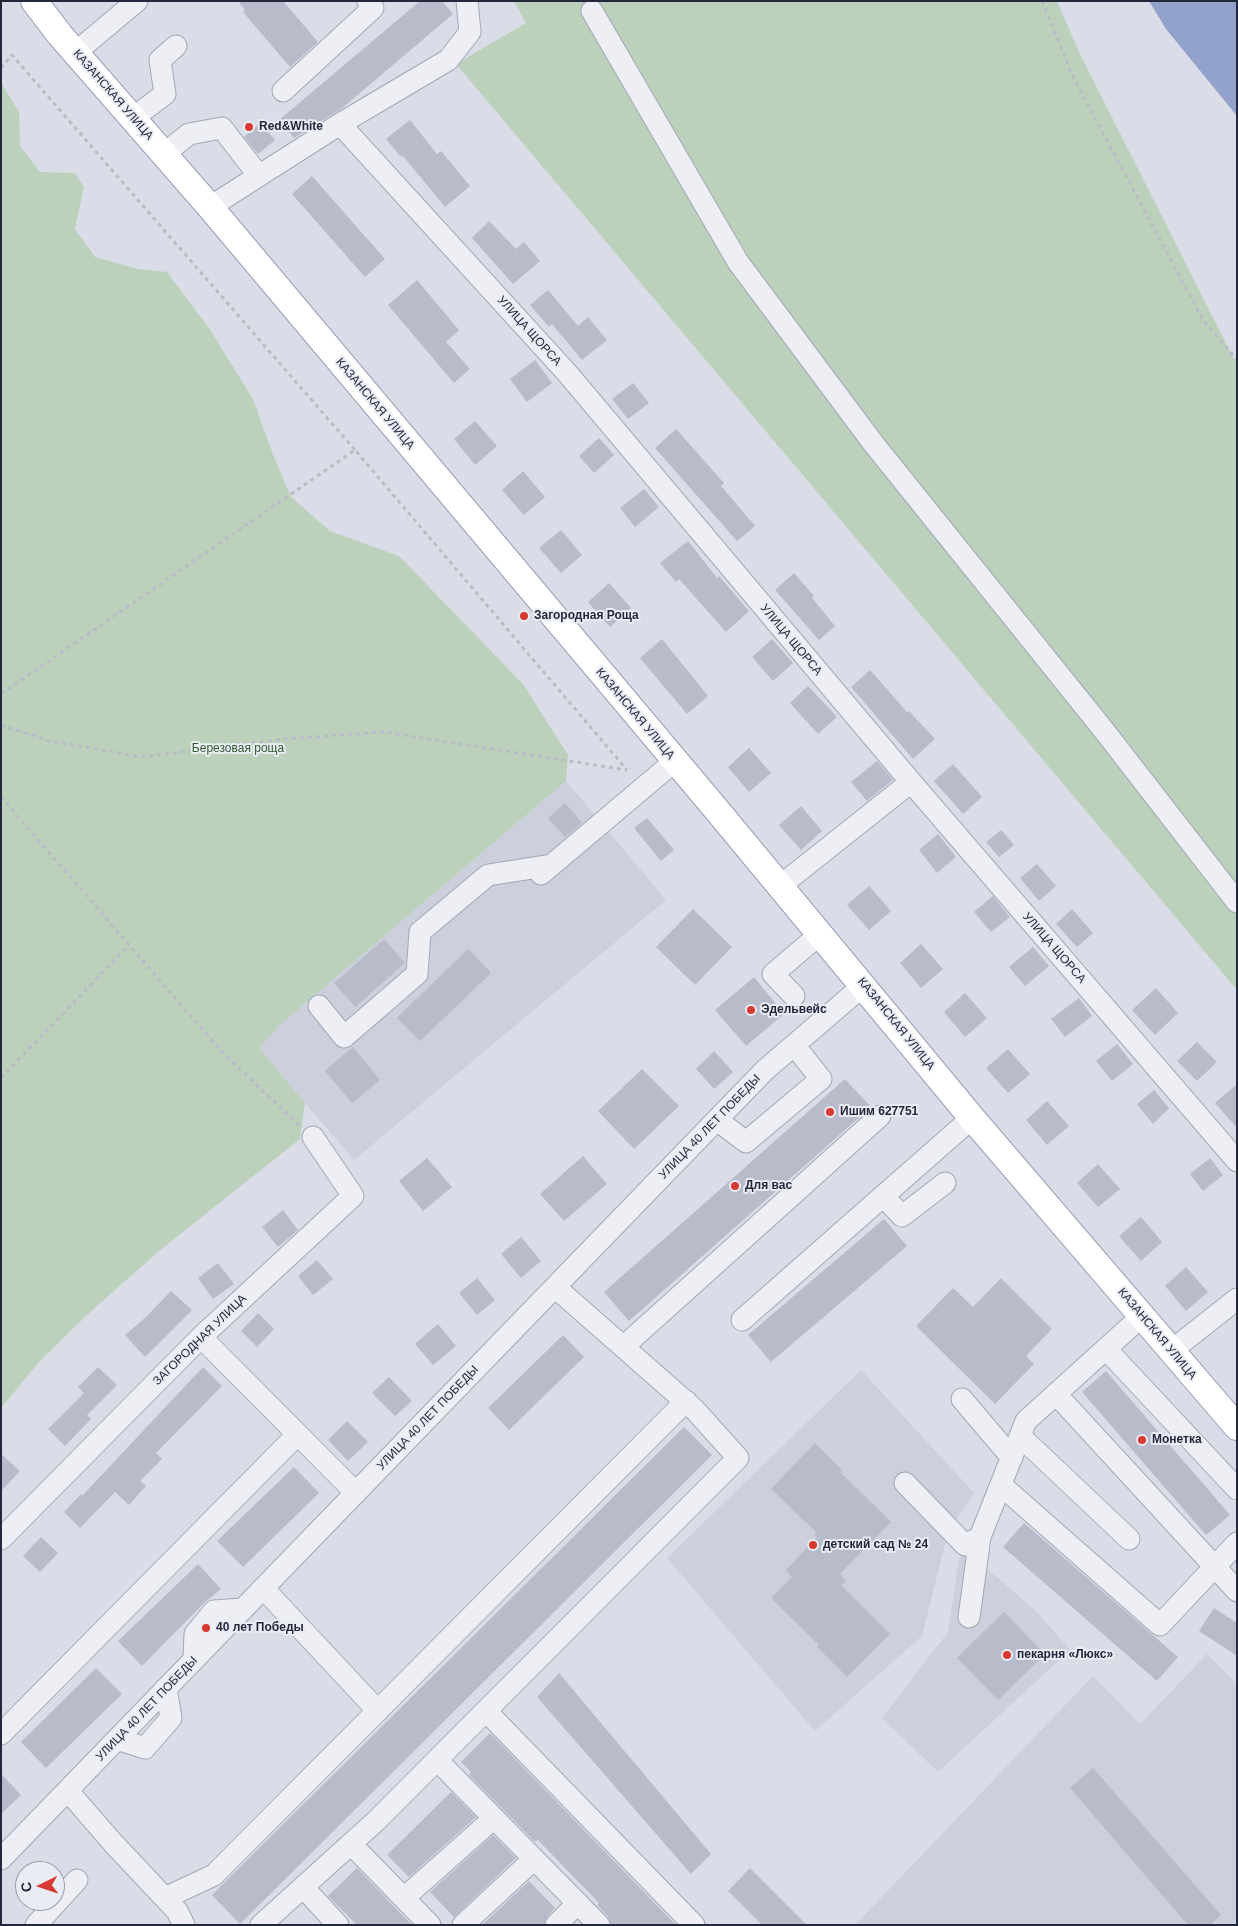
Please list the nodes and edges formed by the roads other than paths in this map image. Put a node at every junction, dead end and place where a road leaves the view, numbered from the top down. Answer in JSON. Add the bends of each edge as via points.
{"nodes":[{"id":1,"x":34,"y":1,"type":"edge"},
{"id":2,"x":137,"y":1,"type":"edge"},
{"id":3,"x":368,"y":1,"type":"edge"},
{"id":4,"x":467,"y":1,"type":"edge"},
{"id":5,"x":592,"y":11,"type":"dead end"},
{"id":6,"x":176,"y":46,"type":"dead end"},
{"id":7,"x":76,"y":52,"type":"junction"},
{"id":8,"x":283,"y":92,"type":"dead end"},
{"id":9,"x":133,"y":118,"type":"junction"},
{"id":10,"x":340,"y":124,"type":"junction"},
{"id":11,"x":164,"y":154,"type":"junction"},
{"id":12,"x":259,"y":176,"type":"junction"},
{"id":13,"x":210,"y":207,"type":"junction"},
{"id":14,"x":675,"y":761,"type":"junction"},
{"id":15,"x":911,"y":782,"type":"junction"},
{"id":16,"x":552,"y":865,"type":"junction"},
{"id":17,"x":532,"y":882,"type":"dead end"},
{"id":18,"x":780,"y":886,"type":"junction"},
{"id":19,"x":1237,"y":902,"type":"edge"},
{"id":20,"x":820,"y":934,"type":"junction"},
{"id":21,"x":864,"y":985,"type":"junction"},
{"id":22,"x":794,"y":996,"type":"dead end"},
{"id":23,"x":319,"y":1006,"type":"dead end"},
{"id":24,"x":794,"y":1045,"type":"junction"},
{"id":25,"x":880,"y":1116,"type":"dead end"},
{"id":26,"x":972,"y":1118,"type":"junction"},
{"id":27,"x":716,"y":1120,"type":"junction"},
{"id":28,"x":313,"y":1137,"type":"road end"},
{"id":29,"x":1237,"y":1161,"type":"edge"},
{"id":30,"x":945,"y":1183,"type":"dead end"},
{"id":31,"x":883,"y":1196,"type":"junction"},
{"id":32,"x":555,"y":1287,"type":"junction"},
{"id":33,"x":1237,"y":1299,"type":"edge"},
{"id":34,"x":1142,"y":1316,"type":"junction"},
{"id":35,"x":742,"y":1320,"type":"dead end"},
{"id":36,"x":201,"y":1337,"type":"junction"},
{"id":37,"x":623,"y":1347,"type":"junction"},
{"id":38,"x":1106,"y":1349,"type":"junction"},
{"id":39,"x":1171,"y":1351,"type":"junction"},
{"id":40,"x":1056,"y":1394,"type":"junction"},
{"id":41,"x":962,"y":1399,"type":"dead end"},
{"id":42,"x":686,"y":1401,"type":"junction"},
{"id":43,"x":1237,"y":1427,"type":"edge"},
{"id":44,"x":1020,"y":1436,"type":"junction"},
{"id":45,"x":290,"y":1440,"type":"dead end"},
{"id":46,"x":1012,"y":1458,"type":"junction"},
{"id":47,"x":905,"y":1483,"type":"dead end"},
{"id":48,"x":1001,"y":1485,"type":"junction"},
{"id":49,"x":1237,"y":1490,"type":"edge"},
{"id":50,"x":356,"y":1493,"type":"junction"},
{"id":51,"x":980,"y":1537,"type":"junction"},
{"id":52,"x":1,"y":1539,"type":"edge"},
{"id":53,"x":1129,"y":1539,"type":"dead end"},
{"id":54,"x":1237,"y":1543,"type":"edge"},
{"id":55,"x":1215,"y":1566,"type":"junction"},
{"id":56,"x":263,"y":1588,"type":"junction"},
{"id":57,"x":1237,"y":1591,"type":"edge"},
{"id":58,"x":969,"y":1617,"type":"dead end"},
{"id":59,"x":378,"y":1711,"type":"junction"},
{"id":60,"x":486,"y":1711,"type":"junction"},
{"id":61,"x":1,"y":1734,"type":"edge"},
{"id":62,"x":437,"y":1760,"type":"junction"},
{"id":63,"x":68,"y":1791,"type":"junction"},
{"id":64,"x":494,"y":1818,"type":"junction"},
{"id":65,"x":351,"y":1844,"type":"junction"},
{"id":66,"x":1,"y":1859,"type":"edge"},
{"id":67,"x":534,"y":1859,"type":"junction"},
{"id":68,"x":77,"y":1880,"type":"dead end"},
{"id":69,"x":303,"y":1887,"type":"junction"},
{"id":70,"x":404,"y":1898,"type":"junction"},
{"id":71,"x":578,"y":1903,"type":"junction"},
{"id":72,"x":172,"y":1914,"type":"edge"},
{"id":73,"x":36,"y":1925,"type":"edge"},
{"id":74,"x":261,"y":1925,"type":"edge"},
{"id":75,"x":338,"y":1925,"type":"edge"},
{"id":76,"x":430,"y":1925,"type":"edge"},
{"id":77,"x":463,"y":1925,"type":"edge"},
{"id":78,"x":556,"y":1925,"type":"edge"},
{"id":79,"x":599,"y":1925,"type":"edge"},
{"id":80,"x":694,"y":1925,"type":"edge"}],
"edges":[{"from":1,"to":7,"type":"main road","name":"КАЗАНСКАЯ УЛИЦА"},
{"from":2,"to":7,"type":"street"},
{"from":3,"to":8,"type":"street","via":[[373,8]]},
{"from":4,"to":10,"type":"street","via":[[470,32],[448,60]]},
{"from":5,"to":19,"type":"street","via":[[738,262],[872,443],[1106,732]]},
{"from":6,"to":9,"type":"street","via":[[160,60],[165,94]]},
{"from":7,"to":9,"type":"main road","name":"КАЗАНСКАЯ УЛИЦА"},
{"from":9,"to":11,"type":"main road","name":"КАЗАНСКАЯ УЛИЦА"},
{"from":10,"to":12,"type":"street"},
{"from":10,"to":15,"type":"street","name":"УЛИЦА ЩОРСА","via":[[568,374]]},
{"from":11,"to":12,"type":"street","via":[[189,134],[222,128]]},
{"from":11,"to":13,"type":"main road","name":"КАЗАНСКАЯ УЛИЦА"},
{"from":12,"to":13,"type":"street"},
{"from":13,"to":14,"type":"main road","name":"КАЗАНСКАЯ УЛИЦА"},
{"from":14,"to":16,"type":"street"},
{"from":14,"to":18,"type":"main road","name":"КАЗАНСКАЯ УЛИЦА"},
{"from":15,"to":18,"type":"street"},
{"from":15,"to":29,"type":"street","name":"УЛИЦА ЩОРСА"},
{"from":16,"to":17,"type":"street"},
{"from":16,"to":23,"type":"street","via":[[488,875],[420,932],[417,974],[344,1037]]},
{"from":18,"to":20,"type":"main road","name":"КАЗАНСКАЯ УЛИЦА"},
{"from":20,"to":21,"type":"main road","name":"КАЗАНСКАЯ УЛИЦА"},
{"from":20,"to":22,"type":"street","via":[[773,974]]},
{"from":21,"to":24,"type":"street","name":"УЛИЦА 40 ЛЕТ ПОБЕДЫ"},
{"from":21,"to":26,"type":"main road","name":"КАЗАНСКАЯ УЛИЦА"},
{"from":24,"to":27,"type":"street","name":"УЛИЦА 40 ЛЕТ ПОБЕДЫ"},
{"from":24,"to":27,"type":"street","via":[[821,1079],[746,1142]]},
{"from":25,"to":37,"type":"street"},
{"from":26,"to":31,"type":"street"},
{"from":26,"to":34,"type":"main road","name":"КАЗАНСКАЯ УЛИЦА"},
{"from":27,"to":32,"type":"street","name":"УЛИЦА 40 ЛЕТ ПОБЕДЫ"},
{"from":28,"to":36,"type":"street","name":"ЗАГОРОДНАЯ УЛИЦА","via":[[353,1196]]},
{"from":30,"to":31,"type":"street","via":[[902,1216]]},
{"from":31,"to":35,"type":"street"},
{"from":32,"to":37,"type":"street"},
{"from":32,"to":50,"type":"street","name":"УЛИЦА 40 ЛЕТ ПОБЕДЫ"},
{"from":33,"to":39,"type":"street"},
{"from":34,"to":38,"type":"street"},
{"from":34,"to":39,"type":"main road","name":"КАЗАНСКАЯ УЛИЦА"},
{"from":36,"to":50,"type":"street"},
{"from":36,"to":52,"type":"street","name":"ЗАГОРОДНАЯ УЛИЦА"},
{"from":37,"to":42,"type":"street"},
{"from":38,"to":40,"type":"street"},
{"from":38,"to":49,"type":"street"},
{"from":39,"to":43,"type":"main road","name":"КАЗАНСКАЯ УЛИЦА"},
{"from":40,"to":44,"type":"street","via":[[1026,1421]]},
{"from":40,"to":55,"type":"street"},
{"from":41,"to":46,"type":"street"},
{"from":42,"to":59,"type":"street"},
{"from":42,"to":60,"type":"street","via":[[738,1458]]},
{"from":44,"to":46,"type":"street"},
{"from":44,"to":53,"type":"street"},
{"from":45,"to":61,"type":"street"},
{"from":46,"to":48,"type":"street"},
{"from":47,"to":51,"type":"street","via":[[964,1545]]},
{"from":48,"to":51,"type":"street"},
{"from":48,"to":55,"type":"street","via":[[1160,1626]]},
{"from":50,"to":56,"type":"street","name":"УЛИЦА 40 ЛЕТ ПОБЕДЫ"},
{"from":51,"to":58,"type":"street"},
{"from":54,"to":55,"type":"street"},
{"from":55,"to":57,"type":"street"},
{"from":56,"to":59,"type":"street"},
{"from":56,"to":63,"type":"street","name":"УЛИЦА 40 ЛЕТ ПОБЕДЫ"},
{"from":59,"to":72,"type":"street"},
{"from":60,"to":62,"type":"street"},
{"from":60,"to":80,"type":"street"},
{"from":62,"to":64,"type":"street"},
{"from":62,"to":65,"type":"street"},
{"from":63,"to":66,"type":"street","name":"УЛИЦА 40 ЛЕТ ПОБЕДЫ"},
{"from":63,"to":72,"type":"street"},
{"from":64,"to":67,"type":"street"},
{"from":64,"to":70,"type":"street"},
{"from":65,"to":69,"type":"street"},
{"from":65,"to":70,"type":"street"},
{"from":67,"to":71,"type":"street"},
{"from":67,"to":77,"type":"street"},
{"from":68,"to":73,"type":"street"},
{"from":69,"to":74,"type":"street"},
{"from":69,"to":75,"type":"street"},
{"from":70,"to":76,"type":"street"},
{"from":71,"to":78,"type":"street"},
{"from":71,"to":79,"type":"street"}]}
